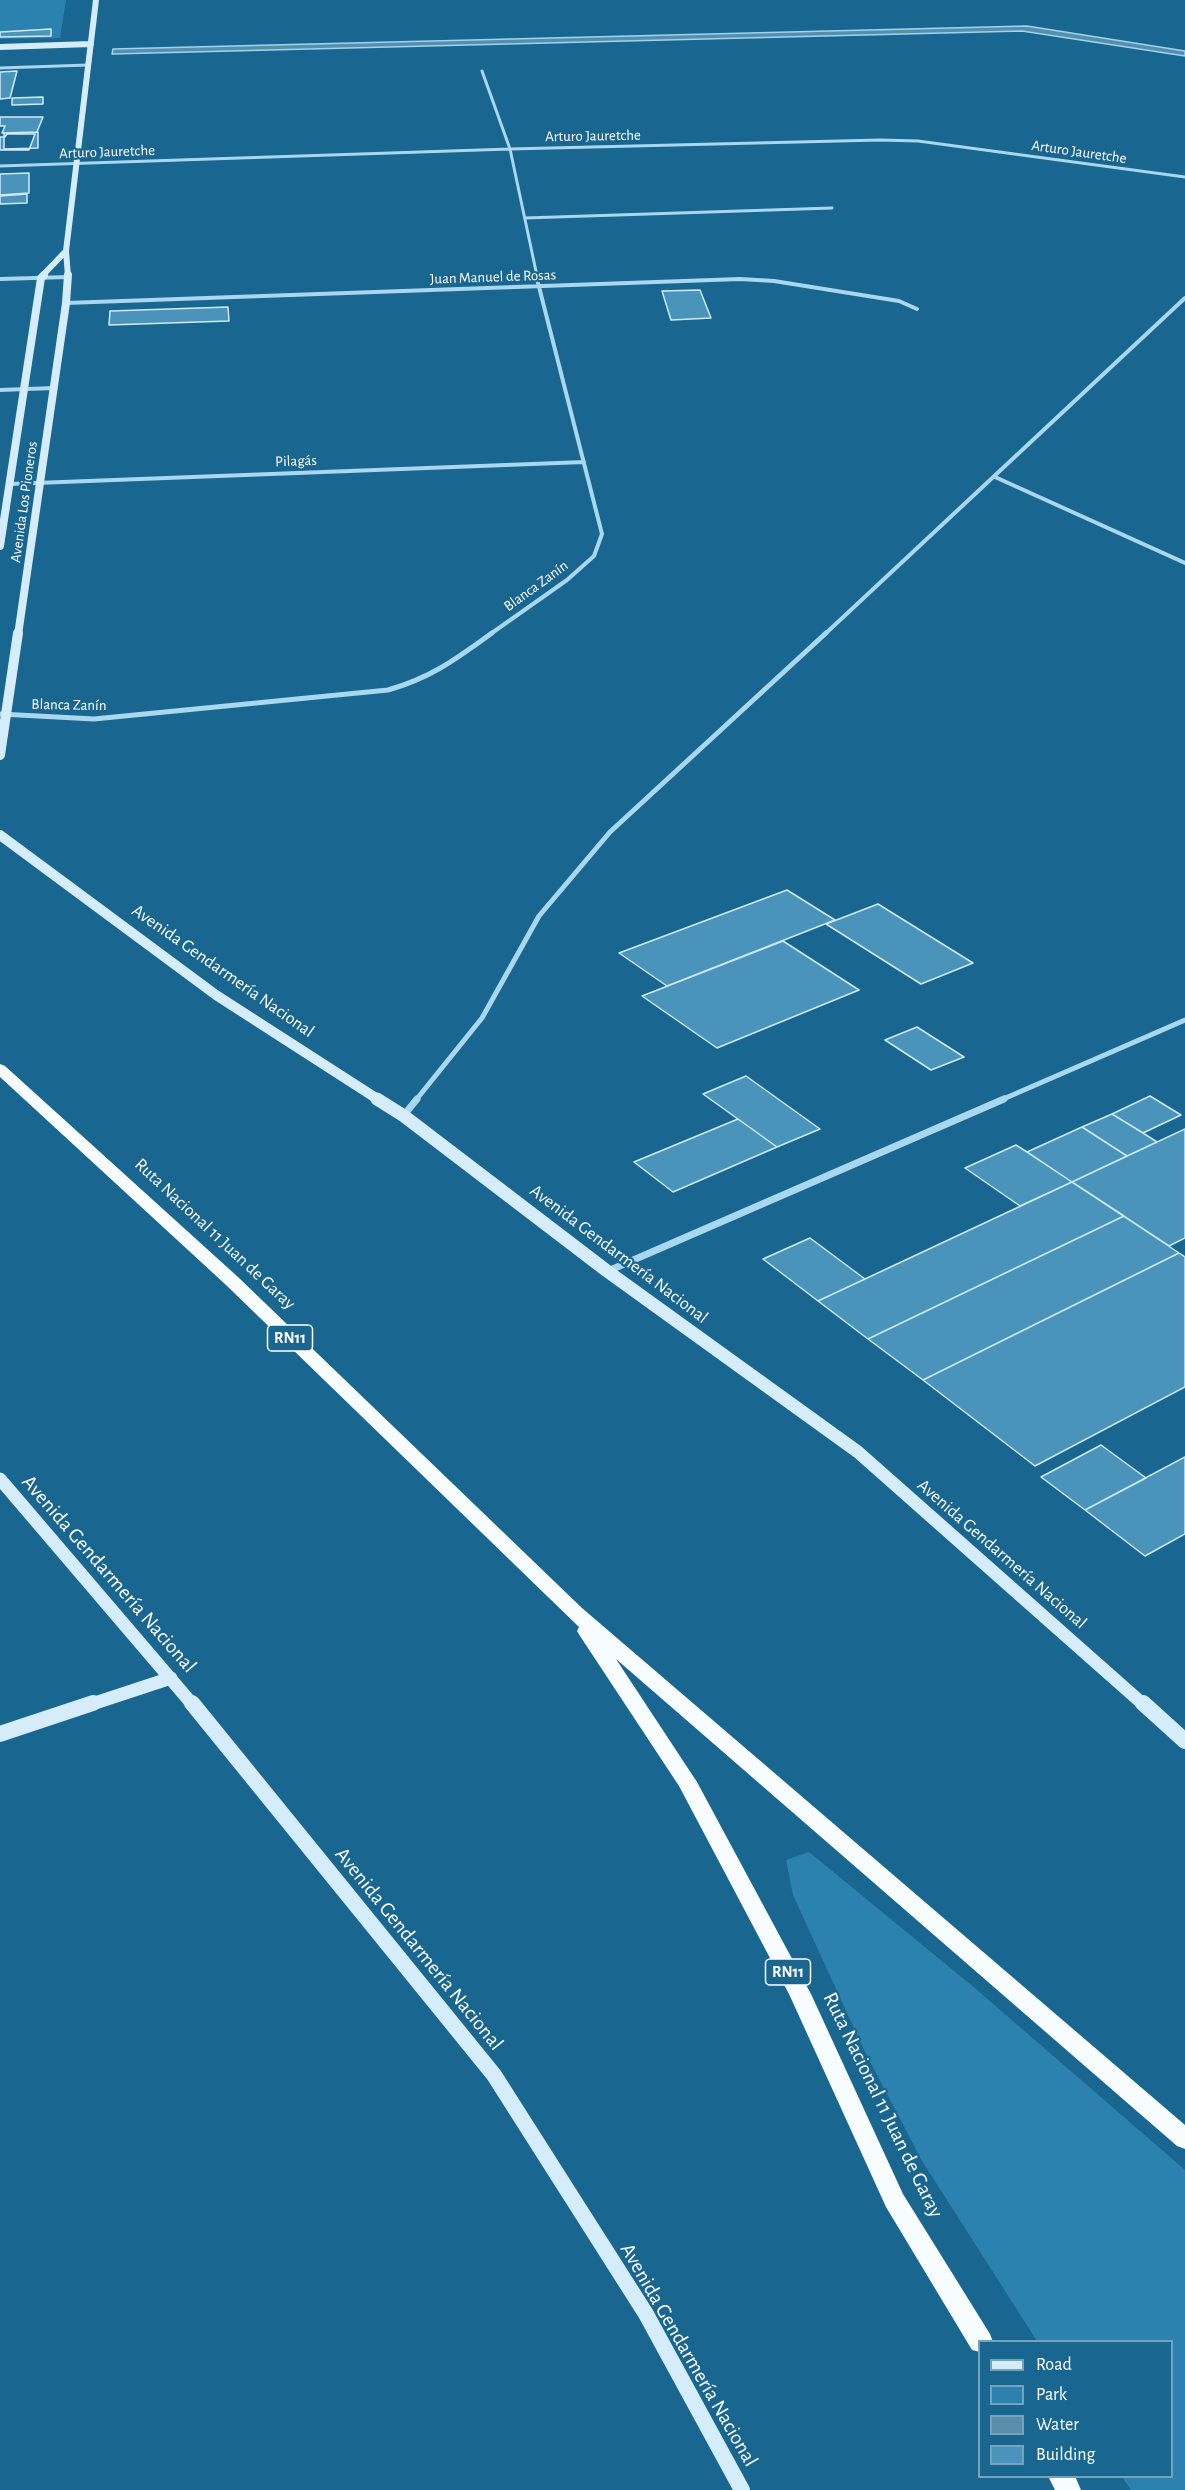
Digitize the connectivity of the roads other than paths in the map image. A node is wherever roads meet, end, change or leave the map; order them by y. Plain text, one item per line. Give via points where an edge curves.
1 (96, 0) edge
2 (91, 44) junction
3 (0, 47) edge
4 (88, 65) junction
5 (0, 68) edge
6 (482, 71) dead end
7 (510, 149) junction
8 (76, 163) junction
9 (0, 166) edge
10 (1185, 177) edge
11 (832, 208) dead end
12 (525, 218) junction
13 (66, 251) junction
14 (68, 277) junction
15 (41, 278) junction
16 (0, 279) edge
17 (539, 287) junction
18 (1185, 298) edge
19 (66, 303) junction
20 (917, 309) dead end
21 (54, 388) junction
22 (24, 389) junction
23 (0, 390) edge
24 (584, 462) junction
25 (995, 477) junction
26 (40, 482) junction
27 (10, 484) junction
28 (0, 546) edge
29 (1185, 563) edge
30 (3, 715) edge
31 (0, 755) edge
32 (0, 835) edge
33 (1185, 1020) edge
34 (0, 1069) edge
35 (404, 1116) junction
36 (607, 1271) junction
37 (0, 1479) edge
38 (575, 1613) junction
39 (171, 1678) junction
40 (0, 1734) edge
41 (1185, 1741) edge
42 (1185, 2139) edge
43 (980, 2340) edge
44 (742, 2490) edge

1 - 2 main road, Avenida Los Pioneros
2 - 3 main road
2 - 4 main road, Avenida Los Pioneros
4 - 5 street
4 - 8 main road, Avenida Los Pioneros
6 - 7 street, Blanca Zanín
7 - 8 street, Arturo Jauretche
7 - 10 street, Arturo Jauretche via 918,141
7 - 12 street, Blanca Zanín
8 - 9 street, Arturo Jauretche
8 - 13 main road, Avenida Los Pioneros
11 - 12 street
12 - 17 street, Blanca Zanín
13 - 14 main road, Avenida Los Pioneros
13 - 15 main road
14 - 15 street
14 - 19 main road, Avenida Los Pioneros
15 - 16 street
15 - 22 main road, Avenida Los Pioneros
17 - 19 street, Juan Manuel de Rosas
17 - 20 street, Juan Manuel de Rosas via 740,279 899,301
17 - 24 street, Blanca Zanín
18 - 25 street
19 - 21 main road, Avenida Los Pioneros
21 - 22 street
21 - 26 main road, Avenida Los Pioneros
22 - 23 street
22 - 27 main road, Avenida Los Pioneros
24 - 26 street, Pilagás
24 - 30 street, Blanca Zanín via 602,534 594,556 567,580 416,682 388,690 94,719
25 - 29 street
25 - 35 street via 610,832 539,916 482,1018
26 - 27 street, Pilagás
26 - 30 main road, Avenida Los Pioneros
27 - 28 main road, Avenida Los Pioneros
30 - 31 main road, Avenida Los Pioneros
32 - 35 main road, Avenida Gendarmería Nacional via 216,995
33 - 36 street
34 - 38 highway, Ruta Nacional 11 Juan de Garay / RN11 via 232,1281
35 - 36 main road, Avenida Gendarmería Nacional
36 - 41 main road, Avenida Gendarmería Nacional via 858,1452
37 - 39 main road, Avenida Gendarmería Nacional
38 - 42 highway, Ruta Nacional 11 Juan de Garay / RN11
38 - 43 highway, Ruta Nacional 11 Juan de Garay / RN11 via 687,1782 800,1994 894,2200
39 - 40 main road
39 - 44 main road, Avenida Gendarmería Nacional via 494,2075 645,2314

